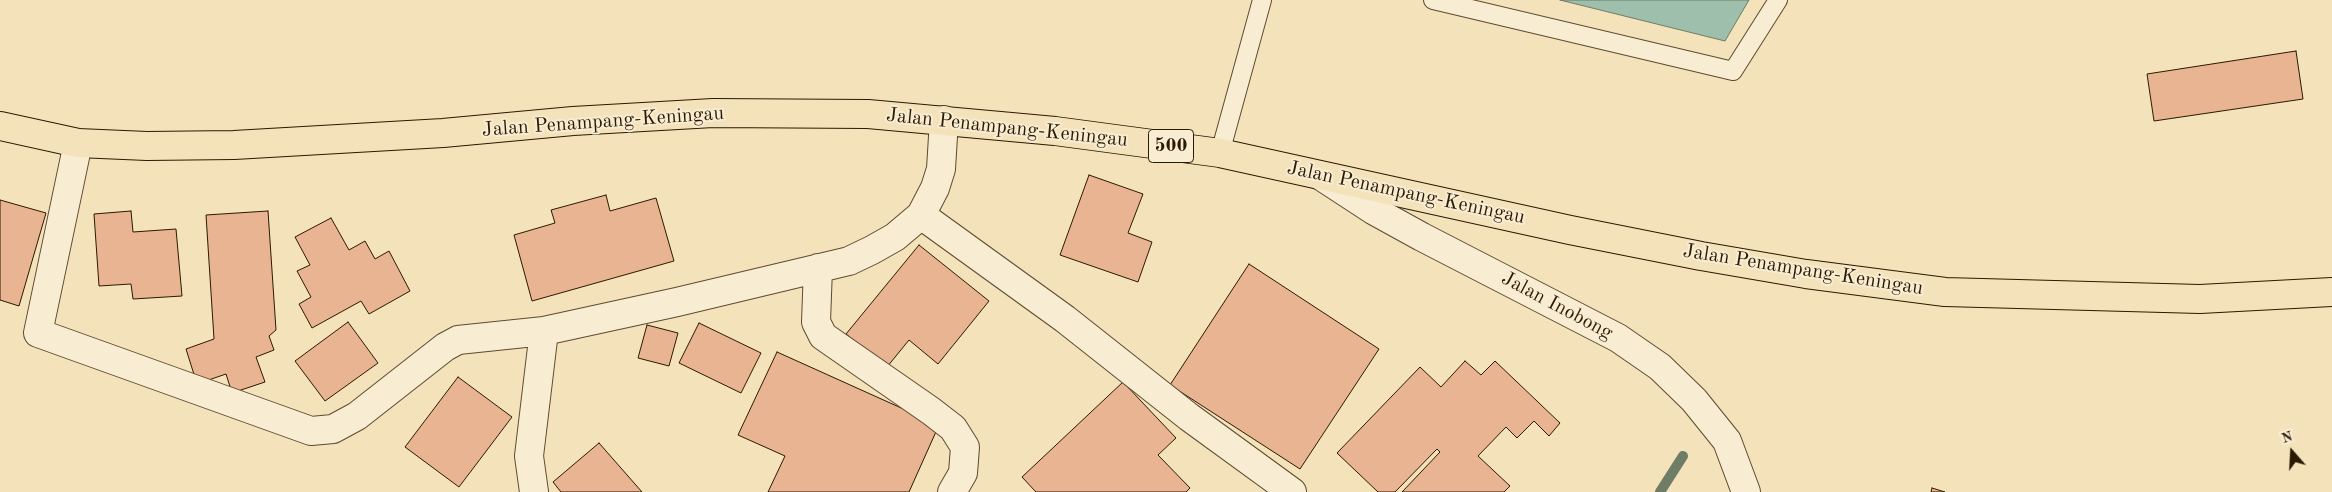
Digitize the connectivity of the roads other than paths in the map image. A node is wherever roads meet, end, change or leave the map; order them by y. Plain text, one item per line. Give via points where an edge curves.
1 (1262, 0) edge
2 (1433, 0) edge
3 (1778, 0) edge
4 (944, 120) junction
5 (0, 126) edge
6 (78, 143) junction
7 (1220, 153) junction
8 (1318, 174) junction
9 (921, 214) junction
10 (818, 268) junction
11 (2332, 292) edge
12 (544, 330) junction
13 (534, 492) edge
14 (952, 492) edge
15 (1292, 492) edge
16 (1746, 492) edge

1 - 7 lane
2 - 3 lane via 1733,71
4 - 6 main road, Jalan Penampang-Keningau / 500 via 868,114 713,113 234,146
4 - 7 main road, Jalan Penampang-Keningau / 500
4 - 9 street via 941,169
5 - 6 main road, Jalan Penampang-Keningau / 500
6 - 12 street via 38,333 310,431 333,429 357,416 458,340
7 - 8 main road, Jalan Penampang-Keningau / 500
8 - 11 main road, Jalan Penampang-Keningau / 500 via 1701,256 1945,292 2200,299
8 - 16 street, Jalan Inobong via 1422,237 1618,338 1660,367 1694,400 1727,441
9 - 10 street via 895,237 872,250 849,261
9 - 15 street via 1065,319 1189,418
10 - 12 street
10 - 14 street via 816,322 823,336 953,428 965,447 963,473
12 - 13 street via 529,456

